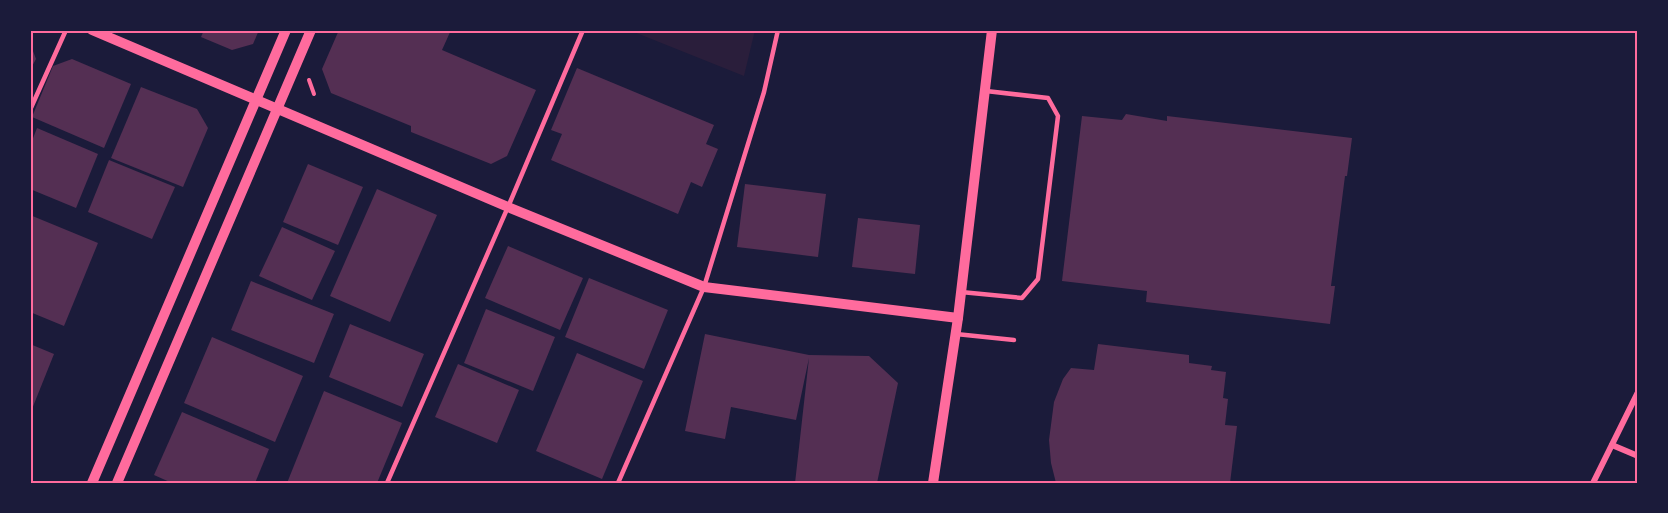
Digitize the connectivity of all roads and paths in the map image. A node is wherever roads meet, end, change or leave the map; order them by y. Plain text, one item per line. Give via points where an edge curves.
1 (66, 30) edge
2 (92, 30) edge
3 (286, 30) edge
4 (311, 30) edge
5 (583, 30) edge
6 (778, 30) edge
7 (992, 30) edge
8 (986, 91) junction
9 (256, 100) junction
10 (277, 108) junction
11 (30, 110) edge
12 (508, 207) junction
13 (704, 287) junction
14 (961, 292) junction
15 (958, 318) junction
16 (956, 334) junction
17 (1014, 340) dead end
18 (1638, 392) edge
19 (1612, 445) junction
20 (1638, 456) edge
21 (92, 483) edge
22 (117, 483) edge
23 (387, 483) edge
24 (618, 483) edge
25 (933, 483) edge
26 (1593, 483) edge

1 - 11 lane
2 - 9 street
3 - 9 street
4 - 10 street
5 - 12 lane
6 - 13 lane via 764,92
7 - 8 street
8 - 14 street
8 - 14 lane via 1048,98 1058,116 1038,279 1022,298
9 - 10 street
9 - 21 street
10 - 12 street
10 - 22 street
12 - 13 street
12 - 23 lane
13 - 15 street
13 - 24 lane
14 - 15 street
15 - 16 street
16 - 17 lane
16 - 25 street
18 - 19 street
19 - 20 street
19 - 26 street

